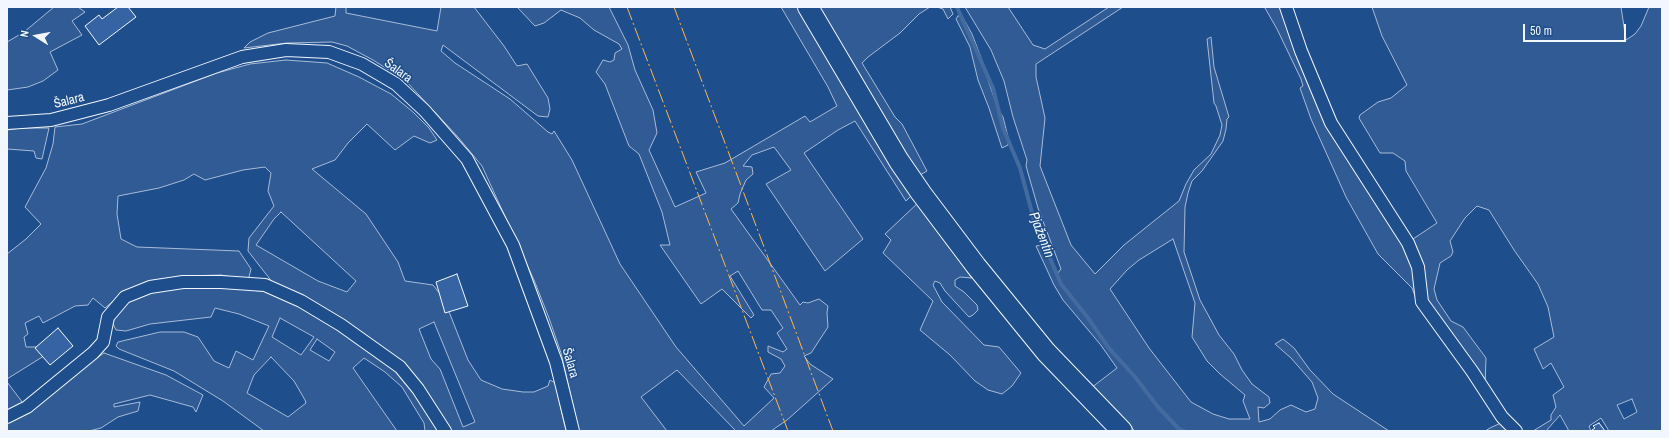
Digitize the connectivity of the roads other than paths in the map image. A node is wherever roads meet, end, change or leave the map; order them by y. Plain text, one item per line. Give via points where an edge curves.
1 (1286, 7) edge
2 (809, 8) edge
3 (7, 123) edge
4 (7, 417) edge
5 (445, 431) edge
6 (573, 431) edge
7 (1122, 431) edge
8 (1516, 431) edge

1 - 8 street via 1331,123 1408,243 1418,267 1422,302 1502,417
2 - 7 main road via 899,161 921,193 1046,352
3 - 6 street, Šalara via 51,120 109,105 242,57 286,50 329,52 362,64 396,84 425,111 467,159 513,245 556,362
4 - 5 street via 27,407 93,353 103,342 108,317 125,297 150,287 183,282 221,282 265,285 301,301 341,324 400,367 418,389

